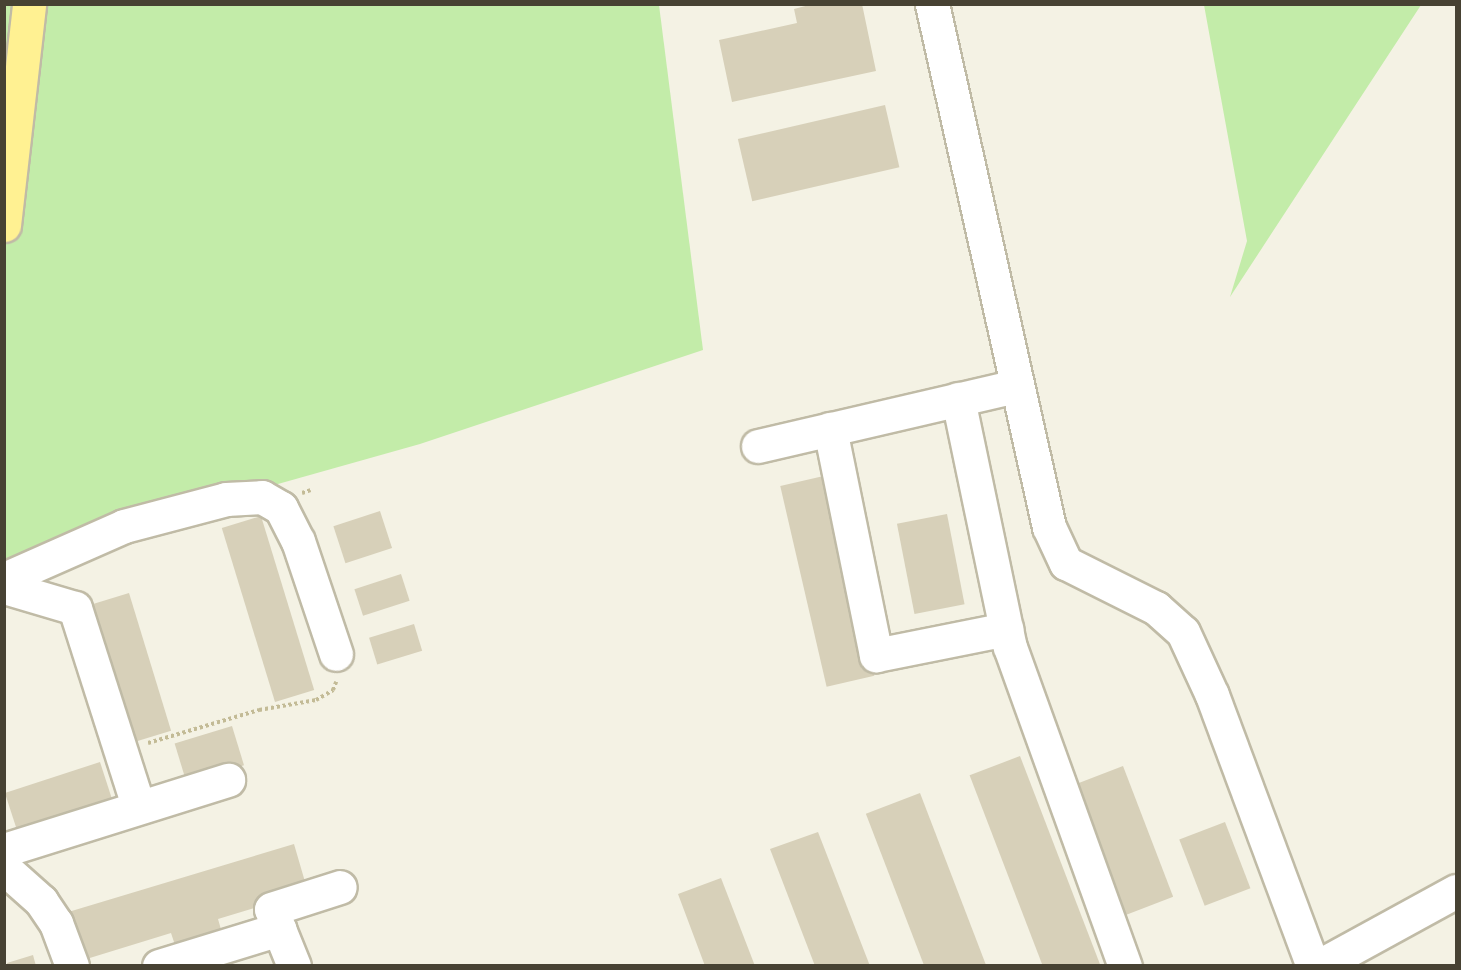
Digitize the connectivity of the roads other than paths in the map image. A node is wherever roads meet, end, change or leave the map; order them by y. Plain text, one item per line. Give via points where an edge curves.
1 (29, 4) edge
2 (932, 4) edge
3 (4, 225) edge
4 (1016, 386) junction
5 (958, 399) junction
6 (830, 429) junction
7 (758, 446) dead end
8 (4, 579) edge
9 (4, 587) edge
10 (1006, 629) junction
11 (336, 654) road end
12 (228, 780) dead end
13 (138, 806) junction
14 (4, 850) edge
15 (4, 868) edge
16 (340, 887) dead end
17 (1456, 891) edge
18 (279, 929) junction
19 (72, 966) edge
20 (159, 966) edge
21 (294, 966) edge
22 (1125, 966) edge
23 (1313, 966) edge
24 (1318, 966) edge

1 - 3 main road
2 - 4 street
4 - 5 street
4 - 23 street via 1042,505 1066,563 1156,608 1183,632 1194,652
5 - 6 street
5 - 10 street
6 - 7 street
6 - 10 street via 876,655
8 - 11 street via 124,526 226,499 262,497 281,508 294,532
9 - 13 street via 75,608
10 - 22 street via 1052,771
12 - 13 street
13 - 14 street
15 - 19 street via 41,901 56,923
16 - 18 street via 271,909
17 - 24 street
18 - 20 street
18 - 21 street

